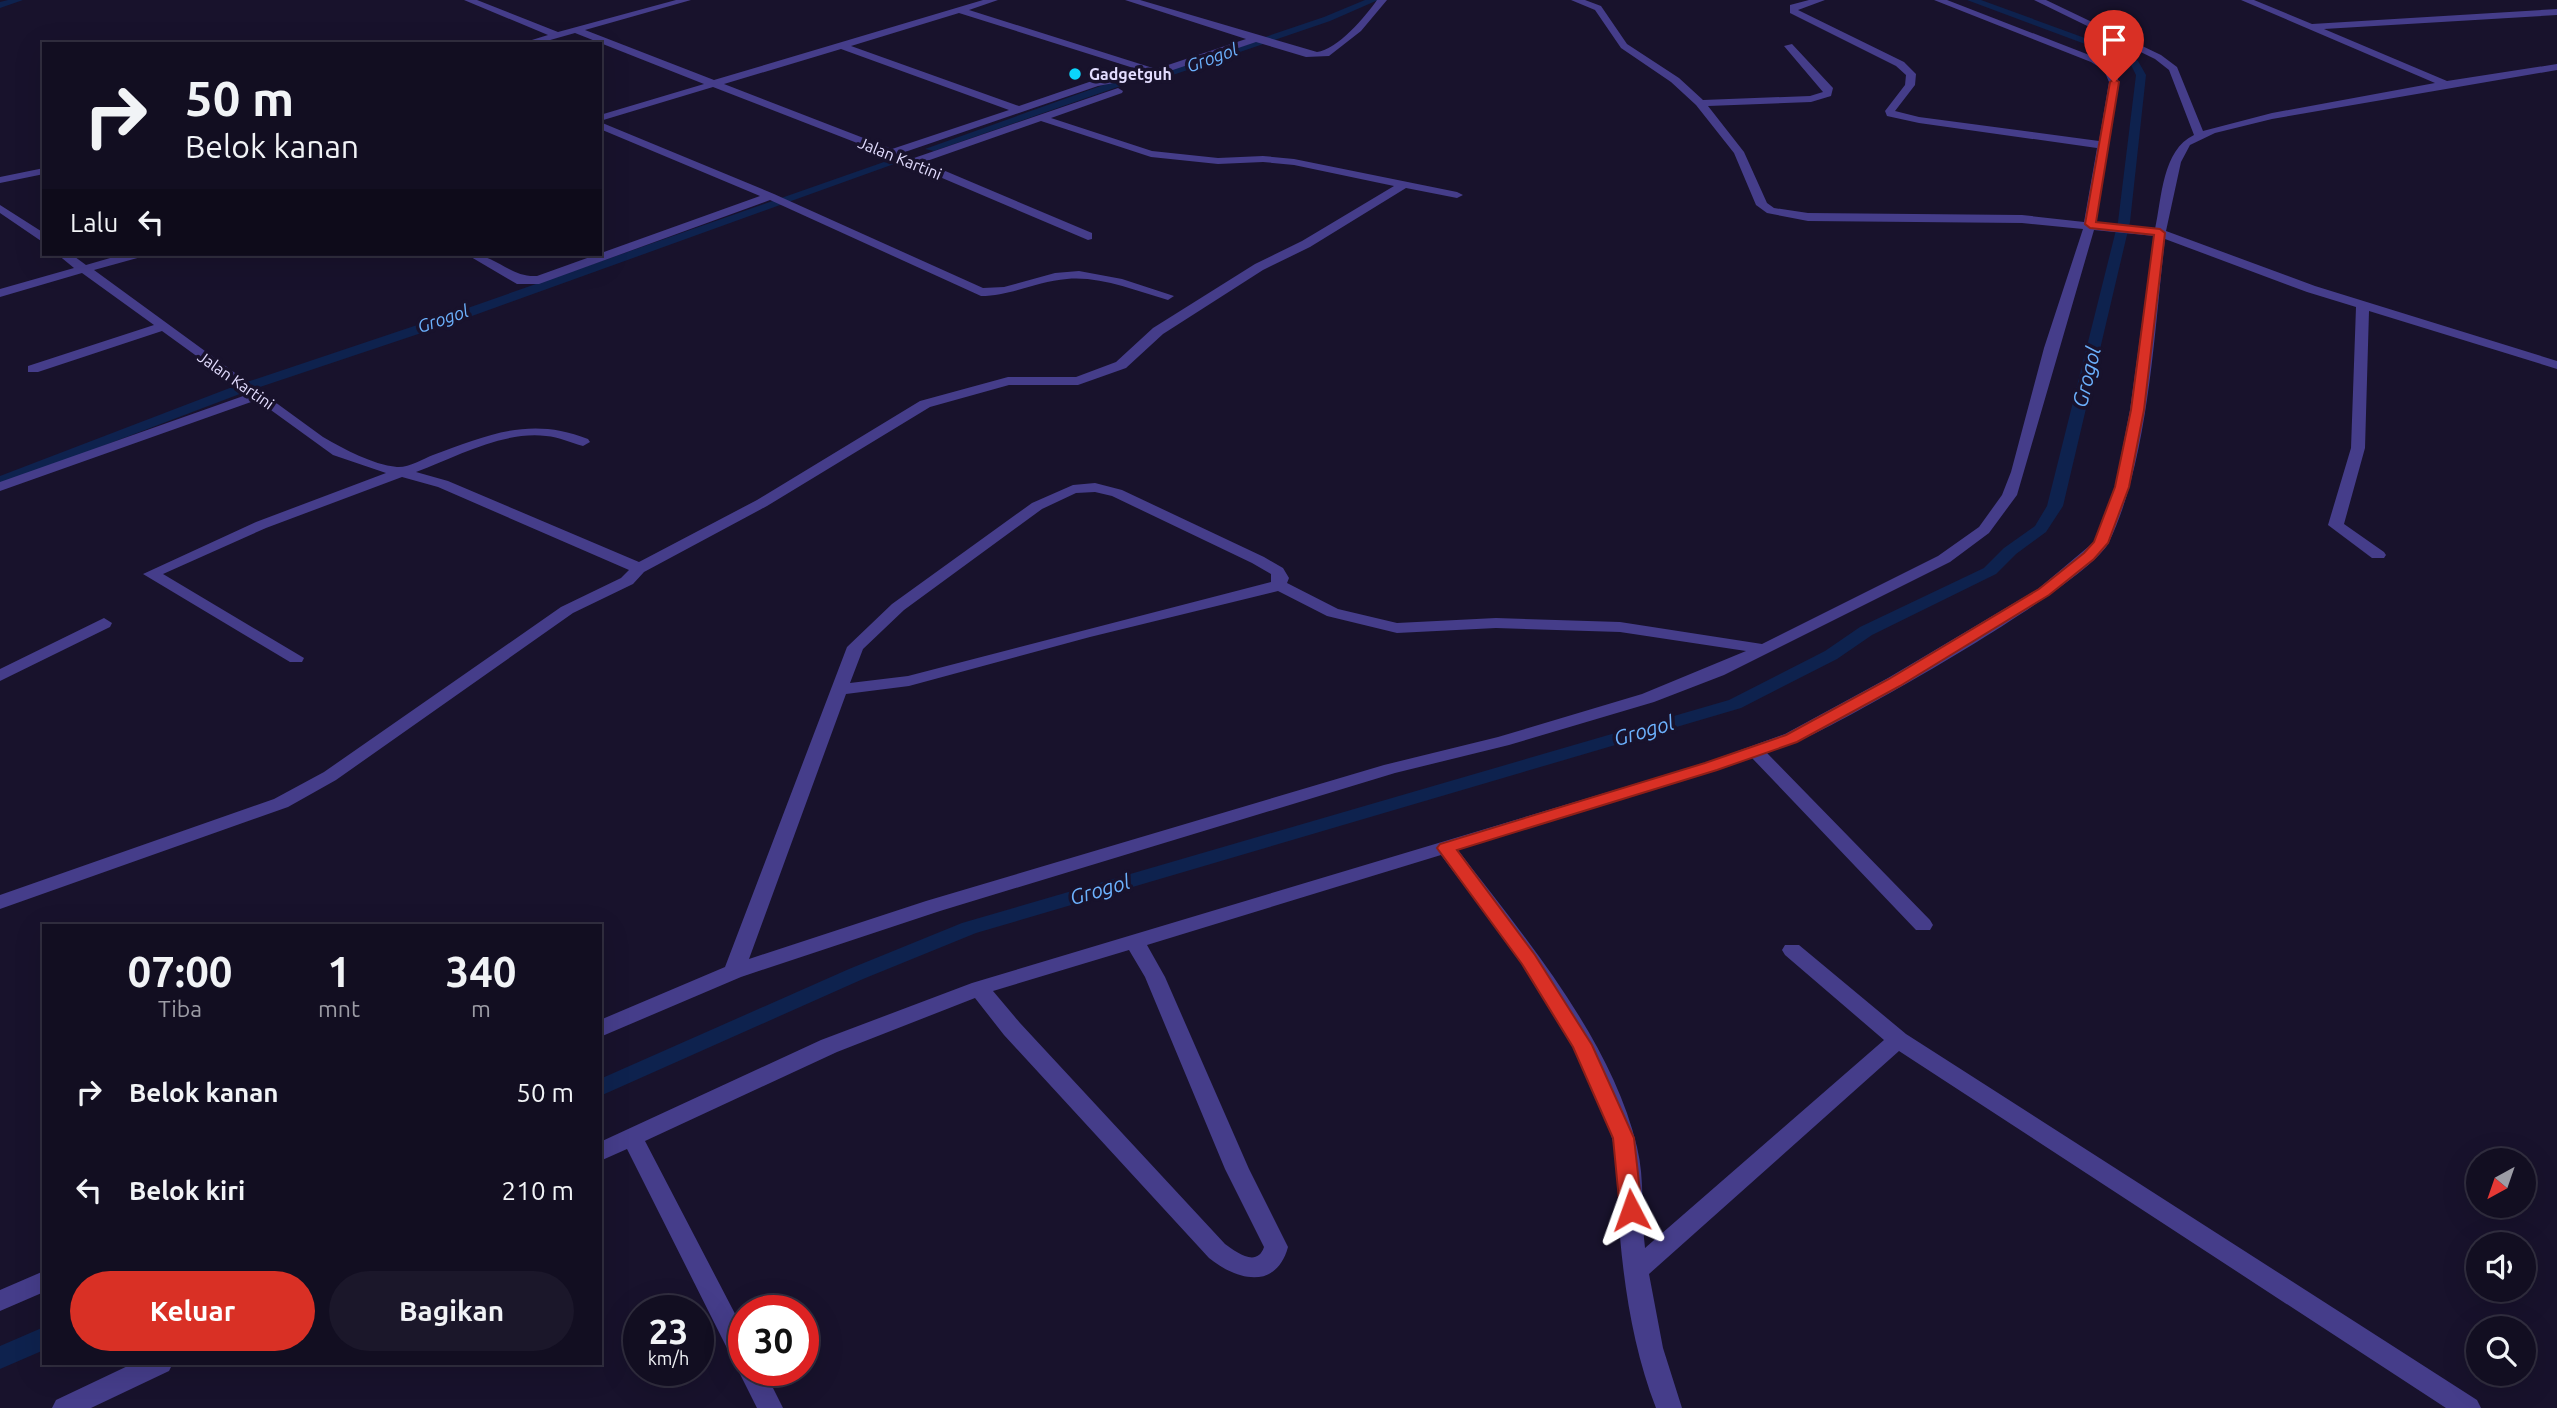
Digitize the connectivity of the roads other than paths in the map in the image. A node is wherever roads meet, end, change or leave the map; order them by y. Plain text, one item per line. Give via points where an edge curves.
1 (469, 0) edge
2 (686, 0) edge
3 (993, 0) edge
4 (1130, 0) edge
5 (1382, 0) edge
6 (1576, 0) edge
7 (1820, 0) edge
8 (1939, 0) edge
9 (2039, 0) edge
10 (2246, 0) edge
11 (958, 10) junction
12 (2557, 12) edge
13 (2313, 27) junction
14 (575, 30) junction
15 (557, 35) junction
16 (1259, 40) junction
17 (531, 42) edge
18 (842, 46) junction
19 (1789, 46) dead end
20 (2557, 67) edge
21 (1157, 72) junction
22 (2446, 84) junction
23 (710, 85) junction
24 (1118, 91) dead end
25 (1700, 103) junction
26 (1017, 109) junction
27 (602, 117) edge
28 (1041, 118) junction
29 (602, 126) edge
30 (2199, 135) junction
31 (2102, 145) junction
32 (892, 153) junction
33 (914, 162) junction
34 (42, 171) edge
35 (0, 180) edge
36 (1403, 185) junction
37 (1457, 195) dead end
38 (773, 198) junction
39 (0, 208) edge
40 (2094, 225) junction
41 (2157, 232) junction
42 (1088, 236) dead end
43 (42, 238) edge
44 (66, 256) edge
45 (130, 256) edge
46 (478, 256) edge
47 (83, 269) junction
48 (0, 293) edge
49 (1168, 296) dead end
50 (2363, 304) junction
51 (162, 327) junction
52 (2557, 365) edge
53 (33, 369) dead end
54 (257, 393) junction
55 (583, 442) dead end
56 (399, 472) junction
57 (0, 487) edge
58 (2378, 555) dead end
59 (636, 572) junction
60 (1278, 585) junction
61 (104, 623) dead end
62 (1764, 649) junction
63 (296, 658) dead end
64 (0, 677) edge
65 (839, 690) junction
66 (1756, 752) junction
67 (1446, 848) junction
68 (0, 902) edge
69 (1923, 925) dead end
70 (1135, 942) junction
71 (1791, 950) dead end
72 (734, 972) junction
73 (979, 988) junction
74 (602, 1028) edge
75 (1898, 1040) junction
76 (632, 1137) junction
77 (602, 1151) edge
78 (1637, 1270) junction
79 (42, 1282) edge
80 (0, 1301) edge
81 (728, 1325) edge
82 (157, 1365) edge
83 (759, 1386) edge
84 (101, 1400) edge
85 (65, 1408) edge
86 (770, 1408) edge
87 (1669, 1408) edge
88 (2468, 1408) edge

1 - 15 street
2 - 14 street
3 - 11 street
4 - 16 street
5 - 16 street via 1327,54 1312,55
6 - 25 street via 1604,13 1624,46
7 - 31 street via 1799,4 1793,11 1900,64 1911,74 1910,85 1891,114
8 - 31 street via 2108,68 2114,82
9 - 30 street via 2158,57 2172,69
10 - 13 street
11 - 18 street
11 - 21 street
12 - 13 street
13 - 22 street
14 - 15 street
14 - 23 street, Jalan Kartini
15 - 17 street
16 - 21 street
18 - 23 street
18 - 26 street
19 - 25 street via 1828,94 1811,99
20 - 22 street
21 - 26 street via 1108,80
22 - 30 street via 2272,116
23 - 27 street
23 - 32 street, Jalan Kartini
24 - 28 street
25 - 40 street via 1739,152 1756,194 1771,211 1808,217 1981,217
26 - 32 street
28 - 33 street
28 - 36 street via 1151,154 1285,161
29 - 38 street
30 - 41 street via 2186,143 2175,162
31 - 40 street
32 - 33 street, Jalan Kartini
33 - 42 street, Jalan Kartini
34 - 35 street
36 - 37 street
36 - 59 street via 1158,331 1121,365 1078,381 1008,382 925,404 762,503
38 - 46 street via 539,281 521,281
38 - 49 street via 981,292 1016,290 1068,275
39 - 43 street
40 - 41 street
40 - 62 street via 2051,348 2018,472 1997,515 1944,559
41 - 50 street
41 - 66 street via 2137,410 2122,487 2101,543 2071,572 2032,599 1883,688
44 - 47 street, Jalan Kartini
45 - 47 street
47 - 48 street
47 - 51 street, Jalan Kartini
50 - 52 street
50 - 58 street via 2358,448 2336,525
51 - 53 street
51 - 54 street, Jalan Kartini
54 - 56 street, Jalan Kartini via 338,452
54 - 57 street
55 - 56 street via 542,429 521,431
56 - 59 street, Jalan Kartini via 443,484 630,563
56 - 63 street via 151,574
59 - 68 street via 611,590 567,610 330,776 281,803
60 - 62 street via 1333,613 1397,628 1496,623 1620,627
60 - 65 street via 909,681
60 - 65 street via 1281,578 1268,565 1117,493 1095,487 1073,489 1013,521 890,614 855,646
61 - 64 street
62 - 72 street via 1689,683 1609,711 1390,769 933,905
65 - 72 street
66 - 67 street
66 - 69 street
67 - 70 street
67 - 78 street via 1528,959 1583,1045 1623,1138
70 - 73 street
70 - 73 street via 1276,1247 1273,1258 1262,1266 1244,1268 1217,1251
71 - 75 street
72 - 74 street
73 - 76 street via 829,1046
75 - 78 street
75 - 88 street
76 - 77 street
76 - 81 street
78 - 87 street via 1659,1381
79 - 80 street
82 - 84 street
83 - 86 street
84 - 85 street

